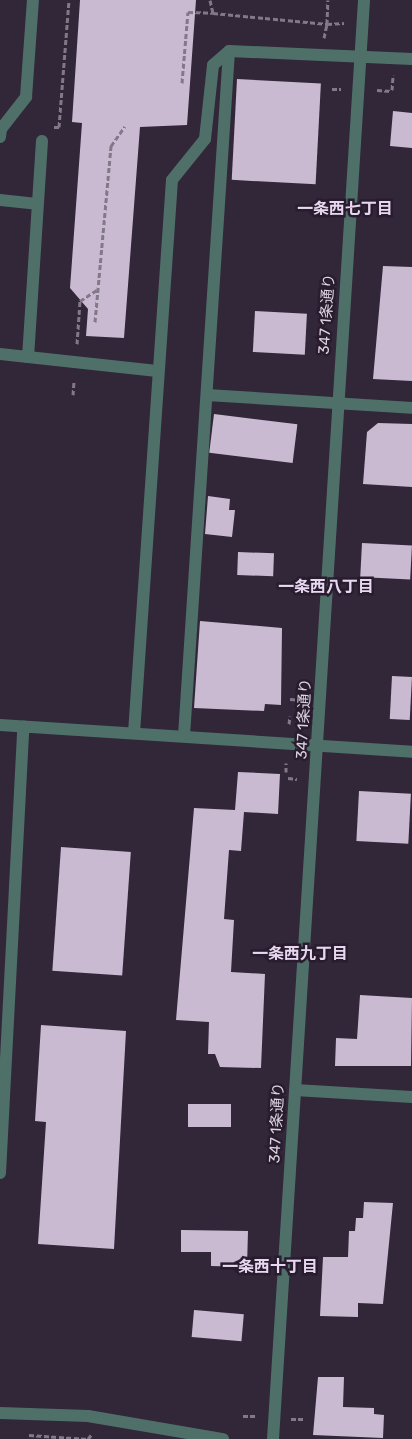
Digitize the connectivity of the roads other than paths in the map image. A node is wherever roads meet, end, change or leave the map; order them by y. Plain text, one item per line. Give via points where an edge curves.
1 (33, 0) edge
2 (364, 0) edge
3 (229, 51) junction
4 (361, 57) junction
5 (412, 59) edge
6 (0, 129) edge
7 (0, 137) edge
8 (42, 141) dead end
9 (0, 200) edge
10 (37, 204) junction
11 (0, 354) edge
12 (28, 357) junction
13 (157, 371) junction
14 (208, 395) junction
15 (337, 404) junction
16 (412, 408) edge
17 (0, 725) edge
18 (23, 727) junction
19 (134, 733) junction
20 (184, 736) junction
21 (320, 748) junction
22 (412, 752) edge
23 (295, 1090) junction
24 (412, 1097) edge
25 (0, 1173) edge
26 (0, 1414) edge
27 (224, 1439) edge
28 (273, 1439) edge

1 - 6 street via 26,97
2 - 4 street, 347 1条通り
3 - 4 street
3 - 13 street via 212,65 205,139 172,180
3 - 14 street
4 - 5 street
4 - 15 street, 347 1条通り
6 - 7 street
8 - 10 street
9 - 10 street
10 - 12 street
11 - 12 street
12 - 13 street
13 - 19 street
14 - 15 street
14 - 20 street
15 - 16 street
15 - 21 street, 347 1条通り
17 - 18 street
18 - 19 street
18 - 25 street
19 - 20 street
20 - 21 street
21 - 22 street
21 - 23 street, 347 1条通り
23 - 24 street
23 - 28 street, 347 1条通り
26 - 27 street via 88,1416

